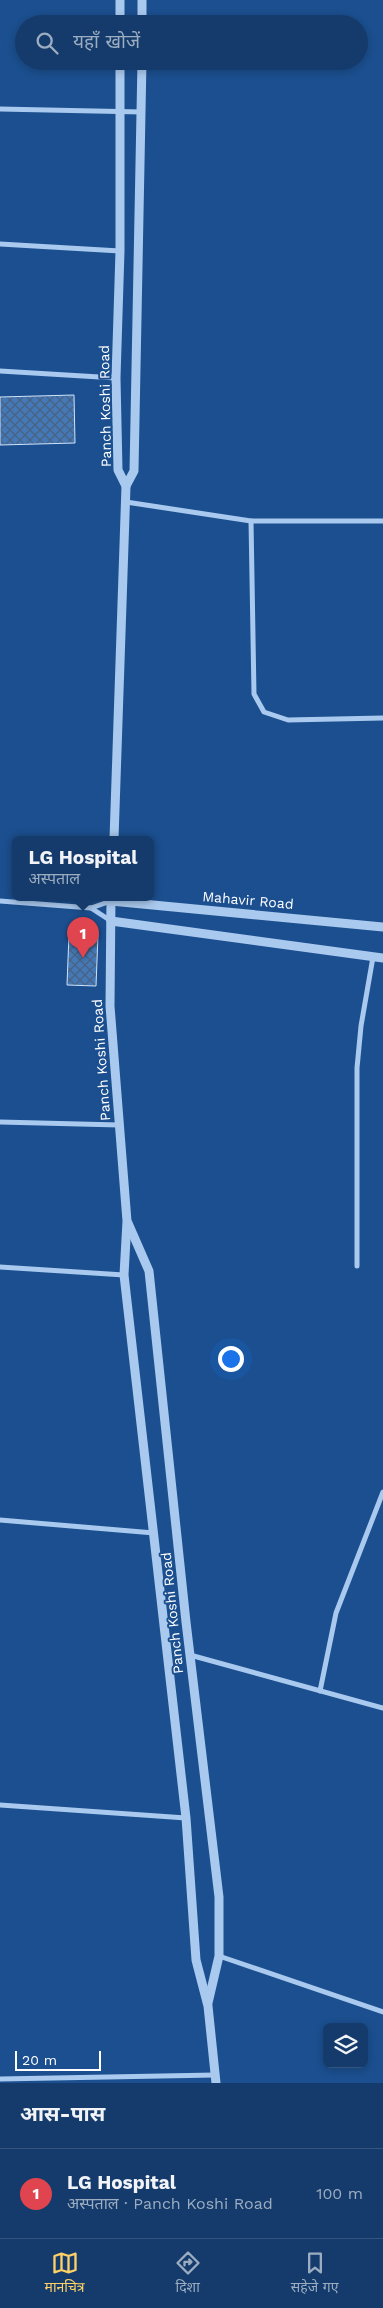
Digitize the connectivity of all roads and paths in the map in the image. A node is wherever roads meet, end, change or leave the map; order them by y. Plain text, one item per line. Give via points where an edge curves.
1 (120, 0) edge
2 (142, 0) edge
3 (120, 15) edge
4 (142, 15) edge
5 (120, 70) edge
6 (142, 70) edge
7 (0, 110) edge
8 (121, 112) junction
9 (142, 112) junction
10 (0, 244) edge
11 (120, 251) junction
12 (0, 371) edge
13 (116, 378) junction
14 (126, 486) junction
15 (126, 502) junction
16 (251, 521) junction
17 (383, 521) edge
18 (383, 718) edge
19 (114, 836) edge
20 (0, 901) edge
21 (107, 901) edge
22 (111, 901) edge
23 (131, 901) edge
24 (91, 908) junction
25 (111, 921) junction
26 (383, 926) edge
27 (378, 958) edge
28 (0, 1122) edge
29 (119, 1125) junction
30 (127, 1221) junction
31 (357, 1266) dead end
32 (0, 1267) edge
33 (124, 1275) junction
34 (383, 1492) edge
35 (0, 1520) edge
36 (155, 1533) junction
37 (190, 1656) junction
38 (320, 1691) junction
39 (383, 1708) edge
40 (0, 1805) edge
41 (186, 1818) junction
42 (219, 1956) junction
43 (208, 2006) junction
44 (383, 2012) edge
45 (0, 2079) edge
46 (215, 2079) edge

1 - 3 street
2 - 4 street
5 - 8 street, Panch Koshi Road
6 - 9 street
7 - 8 street
8 - 9 street
8 - 11 street, Panch Koshi Road
9 - 14 street via 134,470
10 - 11 street
11 - 13 street, Panch Koshi Road
12 - 13 street
13 - 14 street, Panch Koshi Road via 118,470
14 - 15 street, Panch Koshi Road
15 - 16 street
15 - 19 street, Panch Koshi Road
16 - 17 street
16 - 18 street via 254,694 264,712 288,720
20 - 24 street
21 - 24 street
22 - 25 street, Panch Koshi Road
23 - 26 street, Mahavir Road
24 - 25 street
25 - 27 street
25 - 29 street, Panch Koshi Road via 110,1006
27 - 31 street via 357,1068
28 - 29 street
29 - 30 street, Panch Koshi Road
30 - 33 street, Panch Koshi Road
30 - 37 street, Panch Koshi Road via 149,1271
32 - 33 street
33 - 36 street, Panch Koshi Road
34 - 38 street via 336,1613
35 - 36 street
36 - 41 street, Panch Koshi Road
37 - 38 street
37 - 42 street, Panch Koshi Road via 219,1897
38 - 39 street
40 - 41 street
41 - 43 street, Panch Koshi Road via 196,1960
42 - 43 street, Panch Koshi Road
42 - 44 street
43 - 46 street, Panch Koshi Road
45 - 46 street

